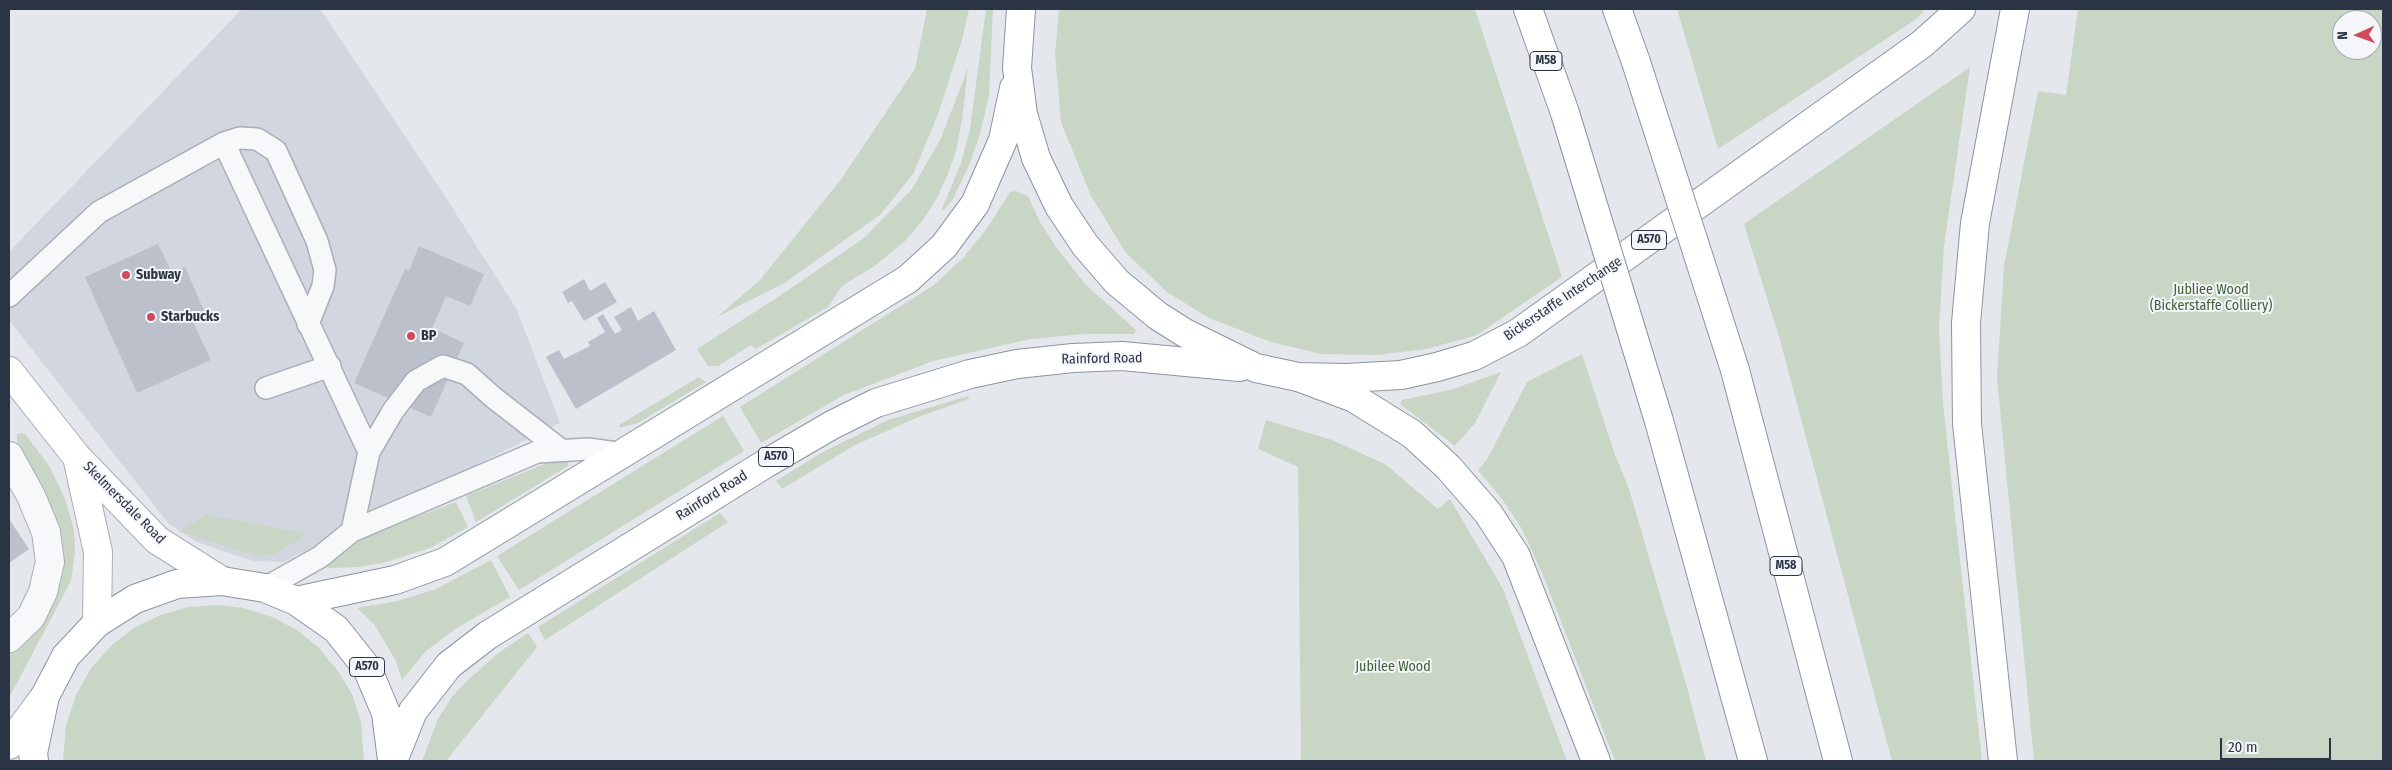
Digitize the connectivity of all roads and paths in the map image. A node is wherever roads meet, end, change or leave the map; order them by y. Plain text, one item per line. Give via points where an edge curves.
1 (1021, 9) edge
2 (1528, 9) edge
3 (1616, 9) edge
4 (1961, 9) edge
5 (2015, 9) edge
6 (1017, 68) junction
7 (224, 143) junction
8 (9, 296) edge
9 (308, 324) junction
10 (330, 366) junction
11 (1256, 368) junction
12 (9, 371) edge
13 (1298, 377) junction
14 (266, 388) dead end
15 (561, 450) junction
16 (370, 452) junction
17 (624, 454) junction
18 (9, 456) edge
19 (77, 457) junction
20 (352, 531) junction
21 (222, 581) junction
22 (265, 588) junction
23 (296, 601) junction
24 (97, 623) junction
25 (9, 638) edge
26 (45, 696) junction
27 (9, 746) edge
28 (34, 761) edge
29 (393, 761) edge
30 (1596, 761) edge
31 (1753, 761) edge
32 (1838, 761) edge
33 (2003, 761) edge

1 - 6 main road, Bickerstaffe Interchange / A570
2 - 31 main road, M58, bridge via 1564,113 1659,421
3 - 32 main road, M58, bridge via 1735,370
4 - 13 main road, Bickerstaffe Interchange / A570 via 1922,44 1518,333 1474,356 1401,375
5 - 33 main road via 1975,223 1966,323 1967,424
6 - 11 main road, Bickerstaffe Interchange / A570 via 1023,114 1036,158 1058,206 1085,245 1117,282 1158,316
6 - 17 main road, A570 via 1003,140 974,204 944,246 908,278
7 - 8 lane via 99,212
7 - 9 lane
7 - 9 lane via 240,138 257,139 276,150 317,241 325,270 323,286
9 - 10 lane
10 - 14 lane
10 - 16 lane
11 - 13 main road, Bickerstaffe Interchange / A570
11 - 29 main road, Rainford Road / A570 via 1122,356 1072,358 1017,364 970,374 876,403 832,424 765,464 488,636 449,665 413,711
12 - 19 main road, Skelmersdale Road
13 - 30 main road via 1354,398 1412,434 1448,468 1488,514 1516,556
15 - 16 lane via 468,374 443,366 416,381 393,411
15 - 17 lane via 588,449
15 - 20 lane via 537,452
16 - 20 lane
17 - 23 main road, A570 via 445,562 395,580
18 - 25 street via 46,532 50,562 43,592 31,617
19 - 21 main road, Skelmersdale Road via 157,540
19 - 24 main road, Skelmersdale Road via 98,552
20 - 22 lane via 320,557
21 - 22 main road, A570
21 - 24 main road, A570 via 177,584 134,598
22 - 23 main road, A570
23 - 29 main road, A570 via 336,629 367,668 386,714
24 - 26 main road, A570 via 66,656
26 - 27 main road
26 - 28 main road, A570

